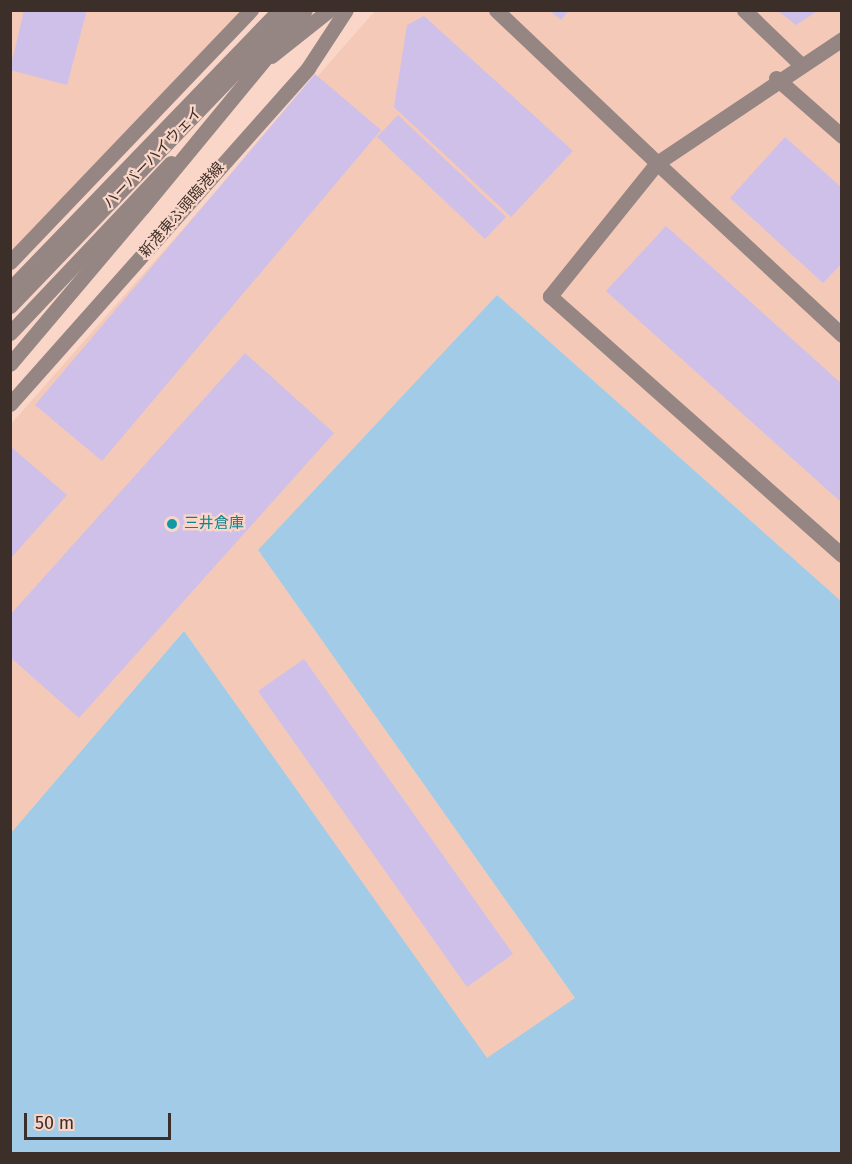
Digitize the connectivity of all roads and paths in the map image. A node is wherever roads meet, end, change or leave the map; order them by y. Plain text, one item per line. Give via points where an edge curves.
1 (250, 10) edge
2 (279, 10) edge
3 (295, 10) edge
4 (305, 10) edge
5 (329, 10) edge
6 (346, 10) edge
7 (496, 10) edge
8 (744, 10) edge
9 (842, 39) edge
10 (799, 63) junction
11 (777, 78) junction
12 (842, 136) edge
13 (657, 163) junction
14 (10, 262) edge
15 (10, 289) edge
16 (10, 306) edge
17 (10, 333) edge
18 (842, 335) edge
19 (10, 364) edge
20 (10, 404) edge
21 (842, 555) edge

1 - 14 street
2 - 15 street, ハーバーハイウェイ
3 - 16 street, ハーバーハイウェイ
4 - 19 street, bridge
5 - 17 street via 268,58
6 - 20 street, 新港東ふ頭臨港線 via 308,68
7 - 13 street
8 - 10 street
9 - 10 street
10 - 11 street
11 - 12 street
11 - 13 street
13 - 18 street
13 - 21 street via 550,296

